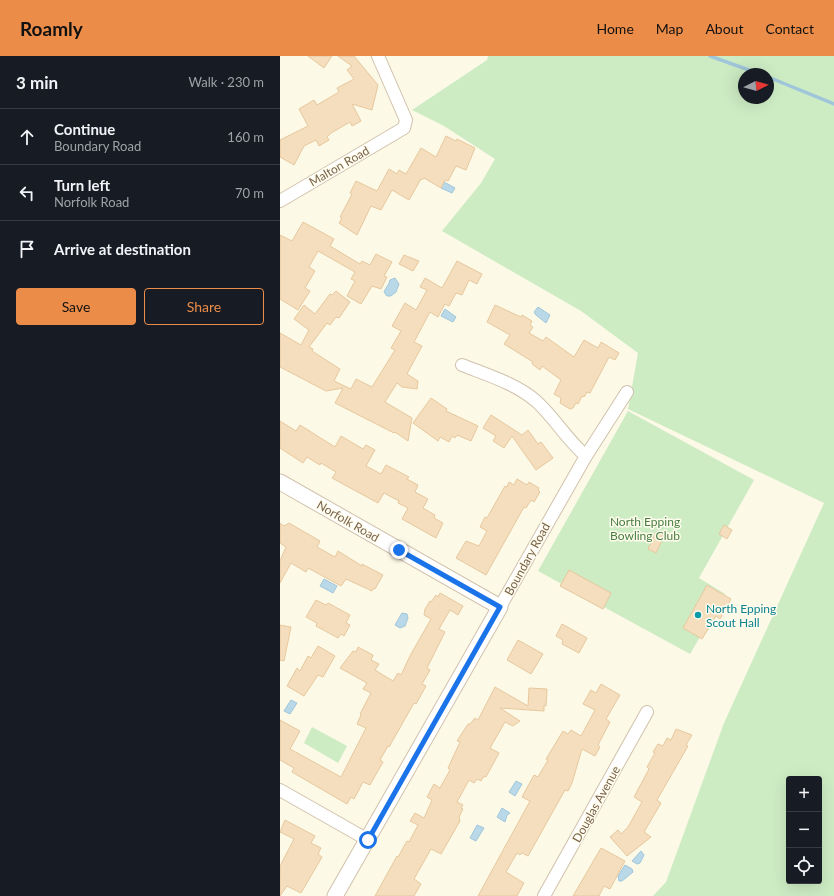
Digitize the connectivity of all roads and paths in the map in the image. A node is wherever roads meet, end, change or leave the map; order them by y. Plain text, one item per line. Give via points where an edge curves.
1 (378, 56) edge
2 (280, 201) edge
3 (462, 365) dead end
4 (627, 392) dead end
5 (586, 456) junction
6 (280, 482) edge
7 (500, 607) junction
8 (647, 712) dead end
9 (280, 790) edge
10 (368, 840) junction
11 (335, 896) edge
12 (544, 896) edge

1 - 2 street, Malton Road via 406,120 404,128
3 - 5 street via 510,384 536,401 575,447
4 - 5 street, Boundary Road
5 - 7 street, Boundary Road
6 - 7 street, Norfolk Road
7 - 10 street, Boundary Road
8 - 12 street, Douglas Avenue
9 - 10 street
10 - 11 street, Boundary Road

